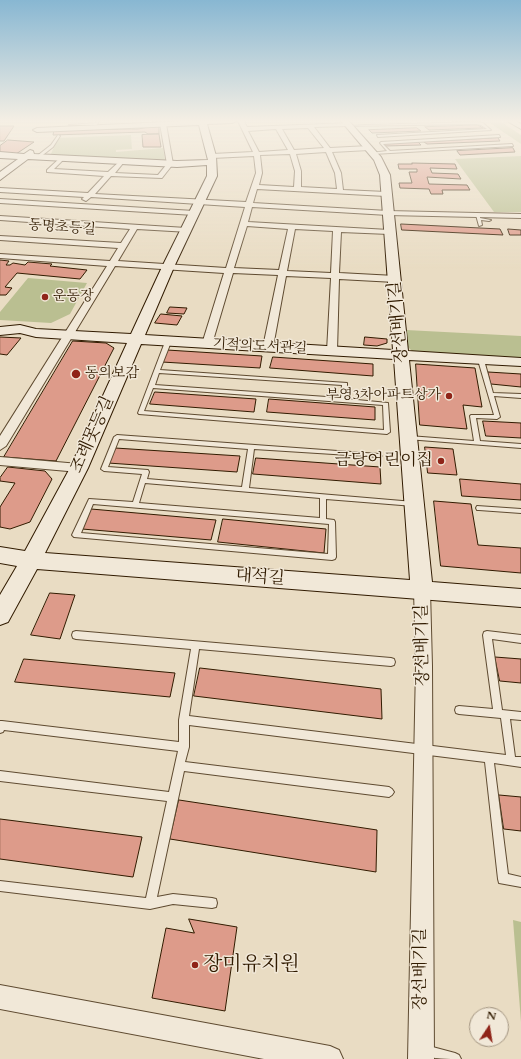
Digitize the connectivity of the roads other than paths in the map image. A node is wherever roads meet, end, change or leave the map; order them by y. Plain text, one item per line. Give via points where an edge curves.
1 (8, 170) edge
2 (50, 170) edge
3 (113, 170) edge
4 (164, 170) edge
5 (212, 170) edge
6 (259, 170) edge
7 (299, 170) edge
8 (339, 170) edge
9 (383, 170) edge
10 (108, 175) junction
11 (0, 177) edge
12 (255, 187) junction
13 (0, 190) edge
14 (298, 190) junction
15 (340, 192) junction
16 (386, 194) junction
17 (90, 195) junction
18 (0, 201) edge
19 (250, 205) junction
20 (197, 208) junction
21 (388, 213) junction
22 (73, 214) junction
23 (521, 216) edge
24 (478, 217) junction
25 (0, 218) edge
26 (489, 220) dead end
27 (244, 224) junction
28 (480, 225) dead end
29 (135, 226) junction
30 (292, 226) junction
31 (337, 229) junction
32 (186, 230) junction
33 (389, 232) junction
34 (0, 238) edge
35 (123, 246) junction
36 (0, 256) edge
37 (112, 264) junction
38 (168, 267) junction
39 (230, 271) junction
40 (283, 273) junction
41 (335, 276) junction
42 (395, 279) junction
43 (0, 331) edge
44 (70, 335) junction
45 (135, 339) junction
46 (168, 342) junction
47 (207, 344) junction
48 (268, 347) junction
49 (332, 351) junction
50 (401, 355) junction
51 (481, 360) junction
52 (521, 362) edge
53 (157, 371) junction
54 (151, 386) junction
55 (490, 394) junction
56 (521, 396) edge
57 (344, 400) junction
58 (409, 438) junction
59 (477, 443) junction
60 (0, 446) edge
61 (521, 446) edge
62 (251, 447) junction
63 (379, 456) dead end
64 (0, 461) edge
65 (79, 468) junction
66 (143, 481) junction
67 (245, 490) junction
68 (323, 496) junction
69 (414, 504) junction
70 (135, 505) junction
71 (479, 508) dead end
72 (521, 511) edge
73 (323, 522) junction
74 (0, 555) edge
75 (31, 560) junction
76 (422, 590) junction
77 (521, 598) edge
78 (0, 615) edge
79 (76, 635) dead end
80 (521, 639) edge
81 (196, 645) junction
82 (391, 662) dead end
83 (459, 710) dead end
84 (502, 714) junction
85 (521, 716) edge
86 (184, 720) junction
87 (0, 729) edge
88 (184, 747) junction
89 (423, 750) junction
90 (489, 758) junction
91 (516, 761) edge
92 (180, 766) junction
93 (0, 776) edge
94 (389, 792) dead end
95 (173, 797) junction
96 (521, 882) edge
97 (0, 886) edge
98 (212, 903) dead end
99 (150, 904) junction
100 (0, 997) edge
101 (421, 1054) edge
102 (330, 1059) edge
103 (455, 1059) edge

1 - 11 street
2 - 10 street via 49,172
3 - 10 street
4 - 10 street via 158,178
5 - 20 street, 조례못등길
6 - 12 street
7 - 14 street
8 - 15 street
9 - 16 street, 장선배기길
10 - 17 street
12 - 14 street
12 - 19 street
13 - 17 street
14 - 15 street
15 - 16 street
16 - 21 street, 장선배기길
17 - 20 street
17 - 22 street
18 - 22 street
19 - 20 street
19 - 21 street
19 - 27 street
20 - 22 street
20 - 32 street, 조례못등길
21 - 24 street
21 - 33 street, 장선배기길
22 - 25 street
22 - 29 street
23 - 24 street
24 - 26 lane
24 - 28 lane
27 - 30 street
27 - 39 street
29 - 32 street
29 - 35 street
30 - 31 street
30 - 40 street
31 - 33 street
31 - 41 street
32 - 38 street, 조례못등길
33 - 42 street, 장선배기길
34 - 35 street, 동명초등길
35 - 37 street
36 - 37 street, 동명초등길
37 - 38 street, 동명초등길
37 - 44 street
38 - 39 street, 동명초등길
38 - 45 street, 조례못등길
39 - 40 street, 동명초등길
39 - 47 street
40 - 41 street, 동명초등길
40 - 48 street
41 - 42 street, 동명초등길
41 - 49 street
42 - 50 street, 장선배기길
43 - 44 street, 기적의도서관길 via 20,329 36,333
44 - 45 street, 기적의도서관길
44 - 60 street
45 - 46 street, 기적의도서관길
45 - 65 street, 조례못등길
46 - 47 street, 기적의도서관길
46 - 53 lane
47 - 48 street, 기적의도서관길
48 - 49 street, 기적의도서관길
49 - 50 street, 기적의도서관길
50 - 51 street, 기적의도서관길
50 - 58 street, 장선배기길
51 - 52 street, 기적의도서관길
51 - 55 lane
53 - 54 lane
53 - 57 lane via 345,384
54 - 57 lane
54 - 57 lane via 141,413 387,432 386,404
55 - 56 lane
55 - 59 lane via 497,417 473,416
58 - 59 lane
58 - 69 street, 장선배기길
59 - 61 lane
62 - 63 lane
62 - 66 lane via 117,437 104,469 146,472
62 - 67 lane
64 - 65 street
65 - 75 street, 조례못등길
66 - 67 lane
66 - 70 lane
67 - 68 lane
68 - 69 lane
68 - 73 lane
69 - 76 street, 장선배기길
70 - 73 lane
70 - 73 lane via 91,501 76,535 332,557 332,522
71 - 72 lane
74 - 75 street, 대석길
75 - 76 street, 대석길
75 - 78 street, 조례못등길
76 - 77 street, 대석길
76 - 89 street, 장선배기길
79 - 81 lane
80 - 84 lane via 487,635
81 - 82 lane
81 - 86 lane
83 - 84 lane
84 - 85 lane
84 - 91 lane
86 - 88 lane
86 - 89 lane
87 - 88 lane via 2,725
88 - 92 lane
89 - 90 lane
89 - 101 street, 장선배기길
90 - 91 lane
90 - 96 lane via 503,879
92 - 94 lane
92 - 95 lane
93 - 95 lane
95 - 99 lane
97 - 99 lane
98 - 99 lane via 173,899
100 - 102 street
101 - 103 lane

